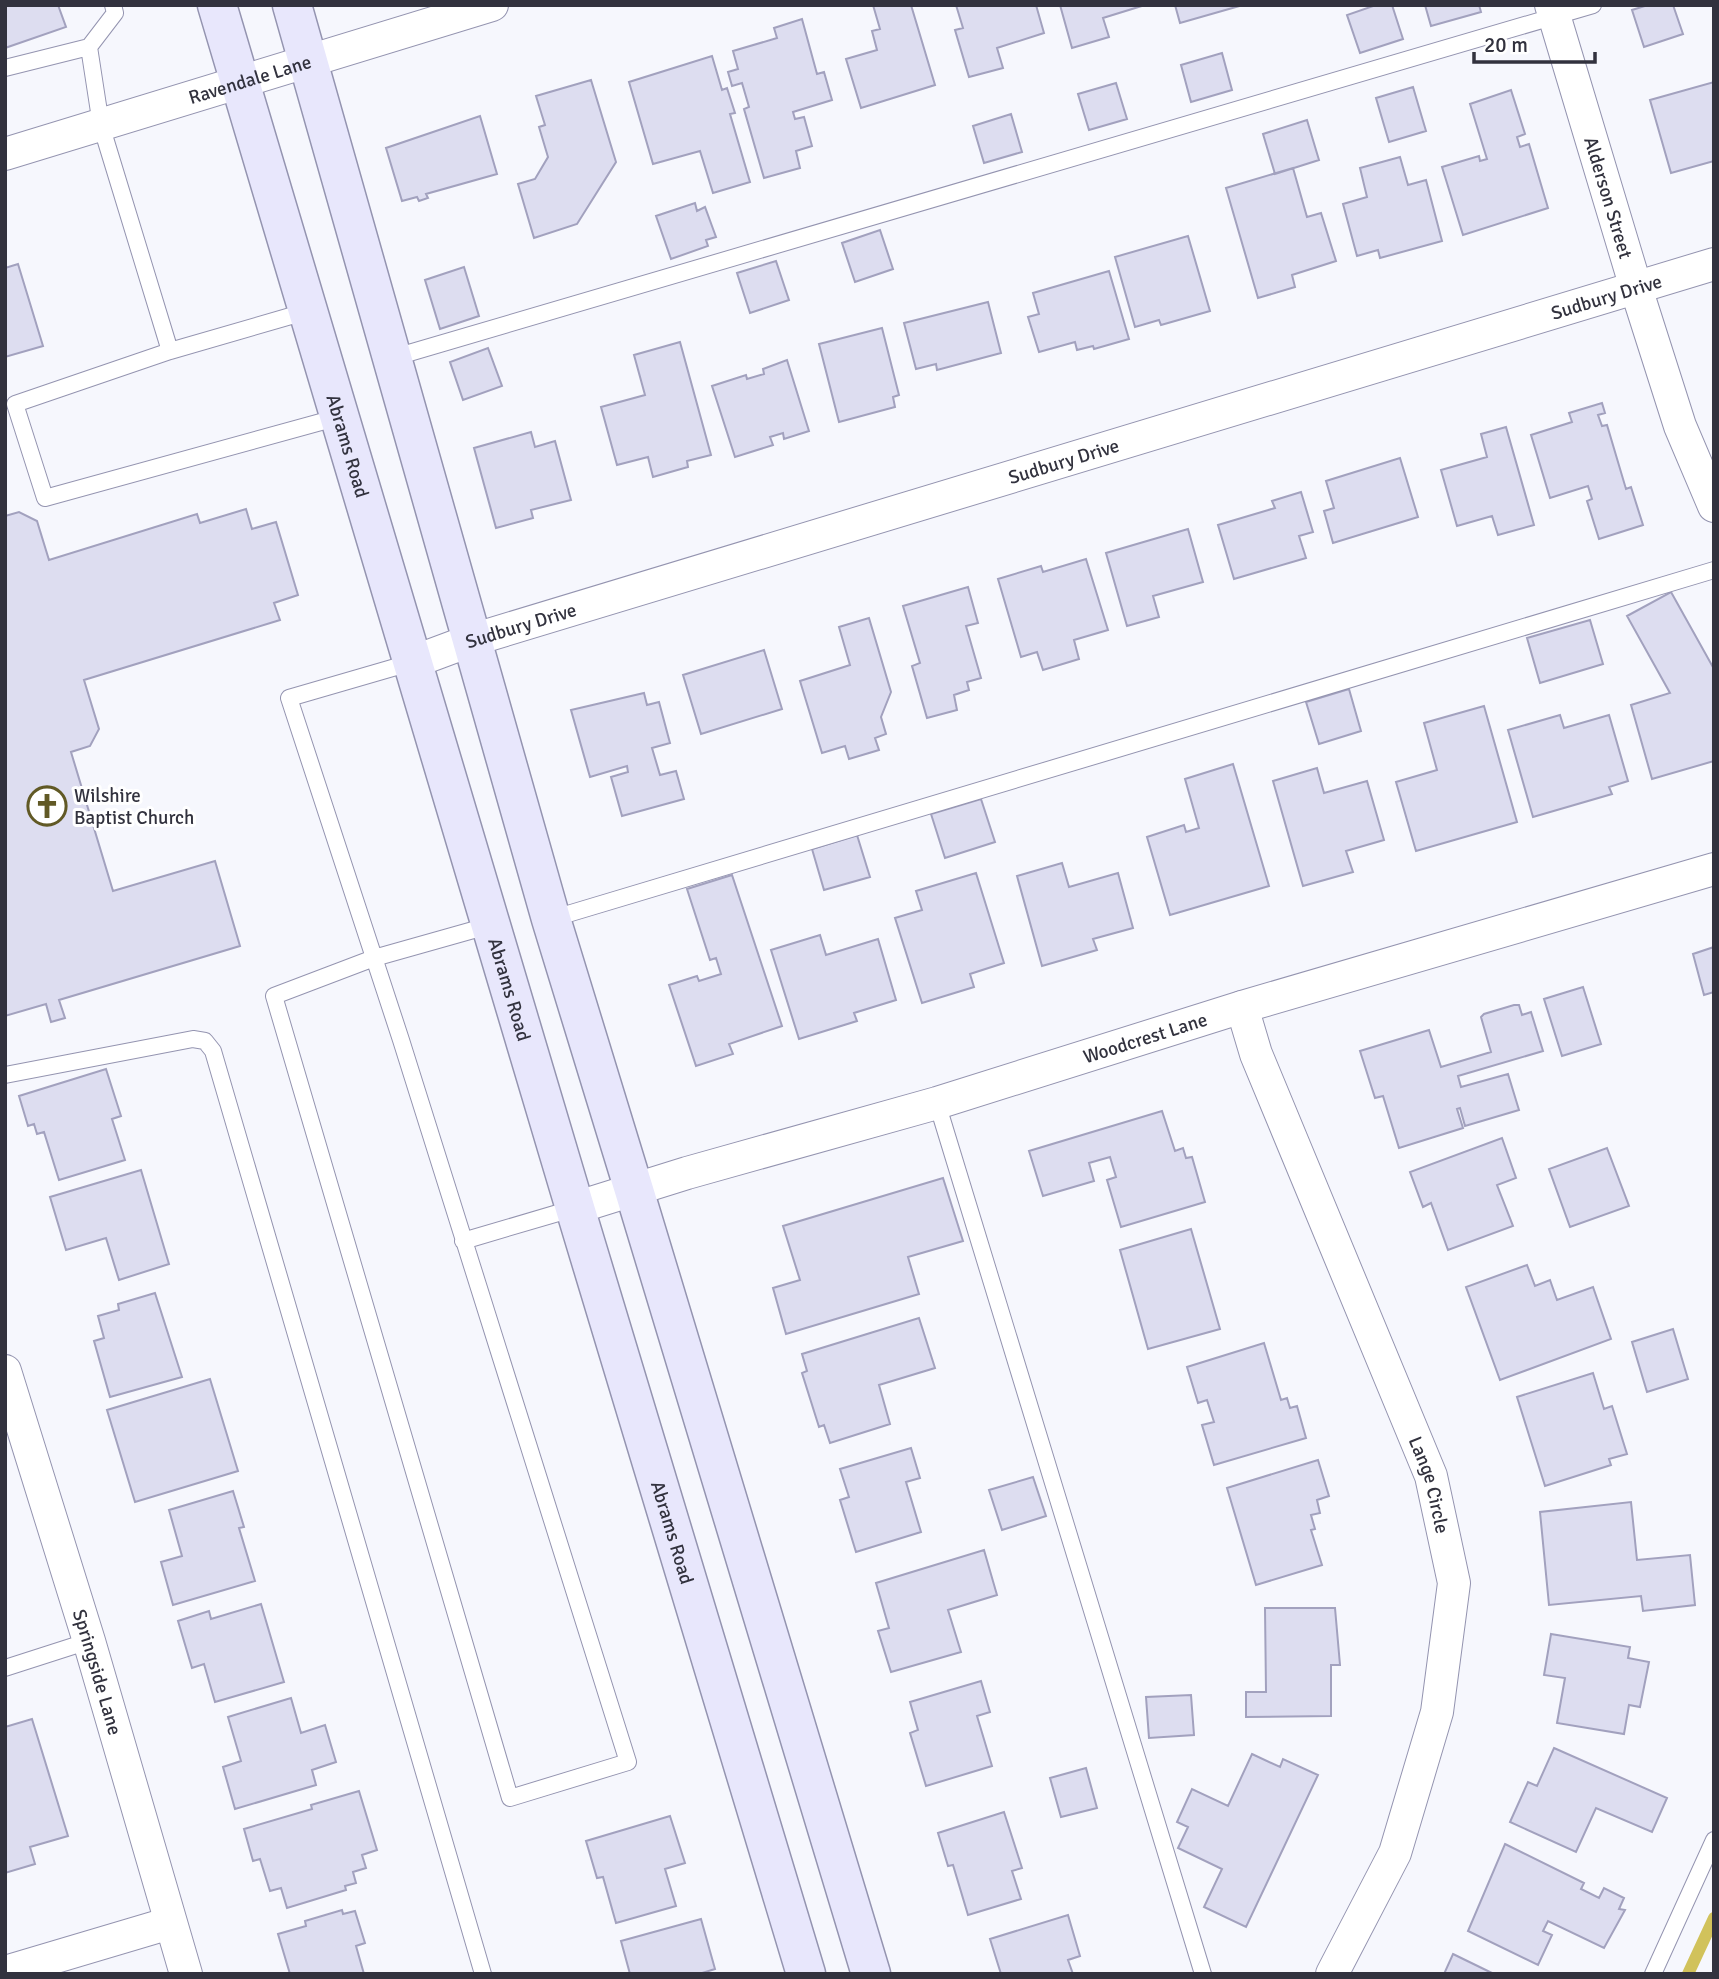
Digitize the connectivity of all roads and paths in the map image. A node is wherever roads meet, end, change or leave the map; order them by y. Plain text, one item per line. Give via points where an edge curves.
1 (113, 5) edge
2 (217, 5) edge
3 (292, 5) edge
4 (492, 5) edge
5 (1593, 5) edge
6 (1553, 11) edge
7 (89, 47) junction
8 (307, 61) junction
9 (5, 68) edge
10 (241, 82) junction
11 (101, 125) junction
12 (5, 154) edge
13 (1714, 264) edge
14 (1636, 288) junction
15 (309, 311) junction
16 (170, 351) junction
17 (392, 358) junction
18 (340, 416) junction
19 (1714, 506) edge
20 (1714, 570) edge
21 (472, 640) junction
22 (413, 662) junction
23 (1714, 869) edge
24 (551, 919) junction
25 (491, 925) junction
26 (374, 958) junction
27 (1242, 1007) junction
28 (5, 1075) edge
29 (937, 1103) junction
30 (635, 1189) junction
31 (575, 1208) junction
32 (463, 1241) junction
33 (6, 1379) edge
34 (89, 1641) junction
35 (5, 1668) edge
36 (1714, 1840) edge
37 (170, 1923) junction
38 (5, 1972) edge
39 (186, 1974) edge
40 (483, 1974) edge
41 (806, 1974) edge
42 (871, 1974) edge
43 (1203, 1974) edge
44 (1332, 1974) edge
45 (1654, 1974) edge

1 - 7 lane via 115,13
2 - 10 main road, Abrams Road
3 - 8 main road
4 - 8 street, Ravendale Lane
5 - 6 lane
6 - 14 street, Alderson Street
6 - 17 lane
7 - 9 lane
7 - 11 lane
8 - 10 street, Ravendale Lane
8 - 17 main road
10 - 11 street, Ravendale Lane
10 - 15 main road, Abrams Road
11 - 12 street, Ravendale Lane
11 - 16 lane
13 - 14 street, Sudbury Drive
14 - 19 street, Alderson Street via 1681,426
14 - 21 street, Sudbury Drive
15 - 16 lane
15 - 18 main road, Abrams Road
16 - 18 lane via 15,404 45,498
17 - 21 main road
18 - 22 main road, Abrams Road
20 - 24 lane
21 - 22 street, Sudbury Drive
21 - 24 main road
22 - 25 main road, Abrams Road
22 - 26 lane via 289,698
23 - 27 street, Woodcrest Lane
24 - 30 main road
25 - 26 lane
25 - 31 main road, Abrams Road
26 - 32 lane
26 - 32 lane via 274,996 510,1798 628,1762
27 - 29 street, Woodcrest Lane
27 - 44 street, Lange Circle via 1256,1054 1431,1476 1454,1583 1437,1712 1395,1853
28 - 40 lane via 193,1039 205,1041 214,1051
29 - 30 street, Woodcrest Lane
29 - 43 lane
30 - 31 street, Woodcrest Lane
30 - 42 main road
31 - 32 lane
31 - 41 main road, Abrams Road
33 - 34 street, Springside Lane
34 - 35 lane
34 - 37 street, Springside Lane
36 - 45 lane
37 - 38 street
37 - 39 street, Springside Lane

